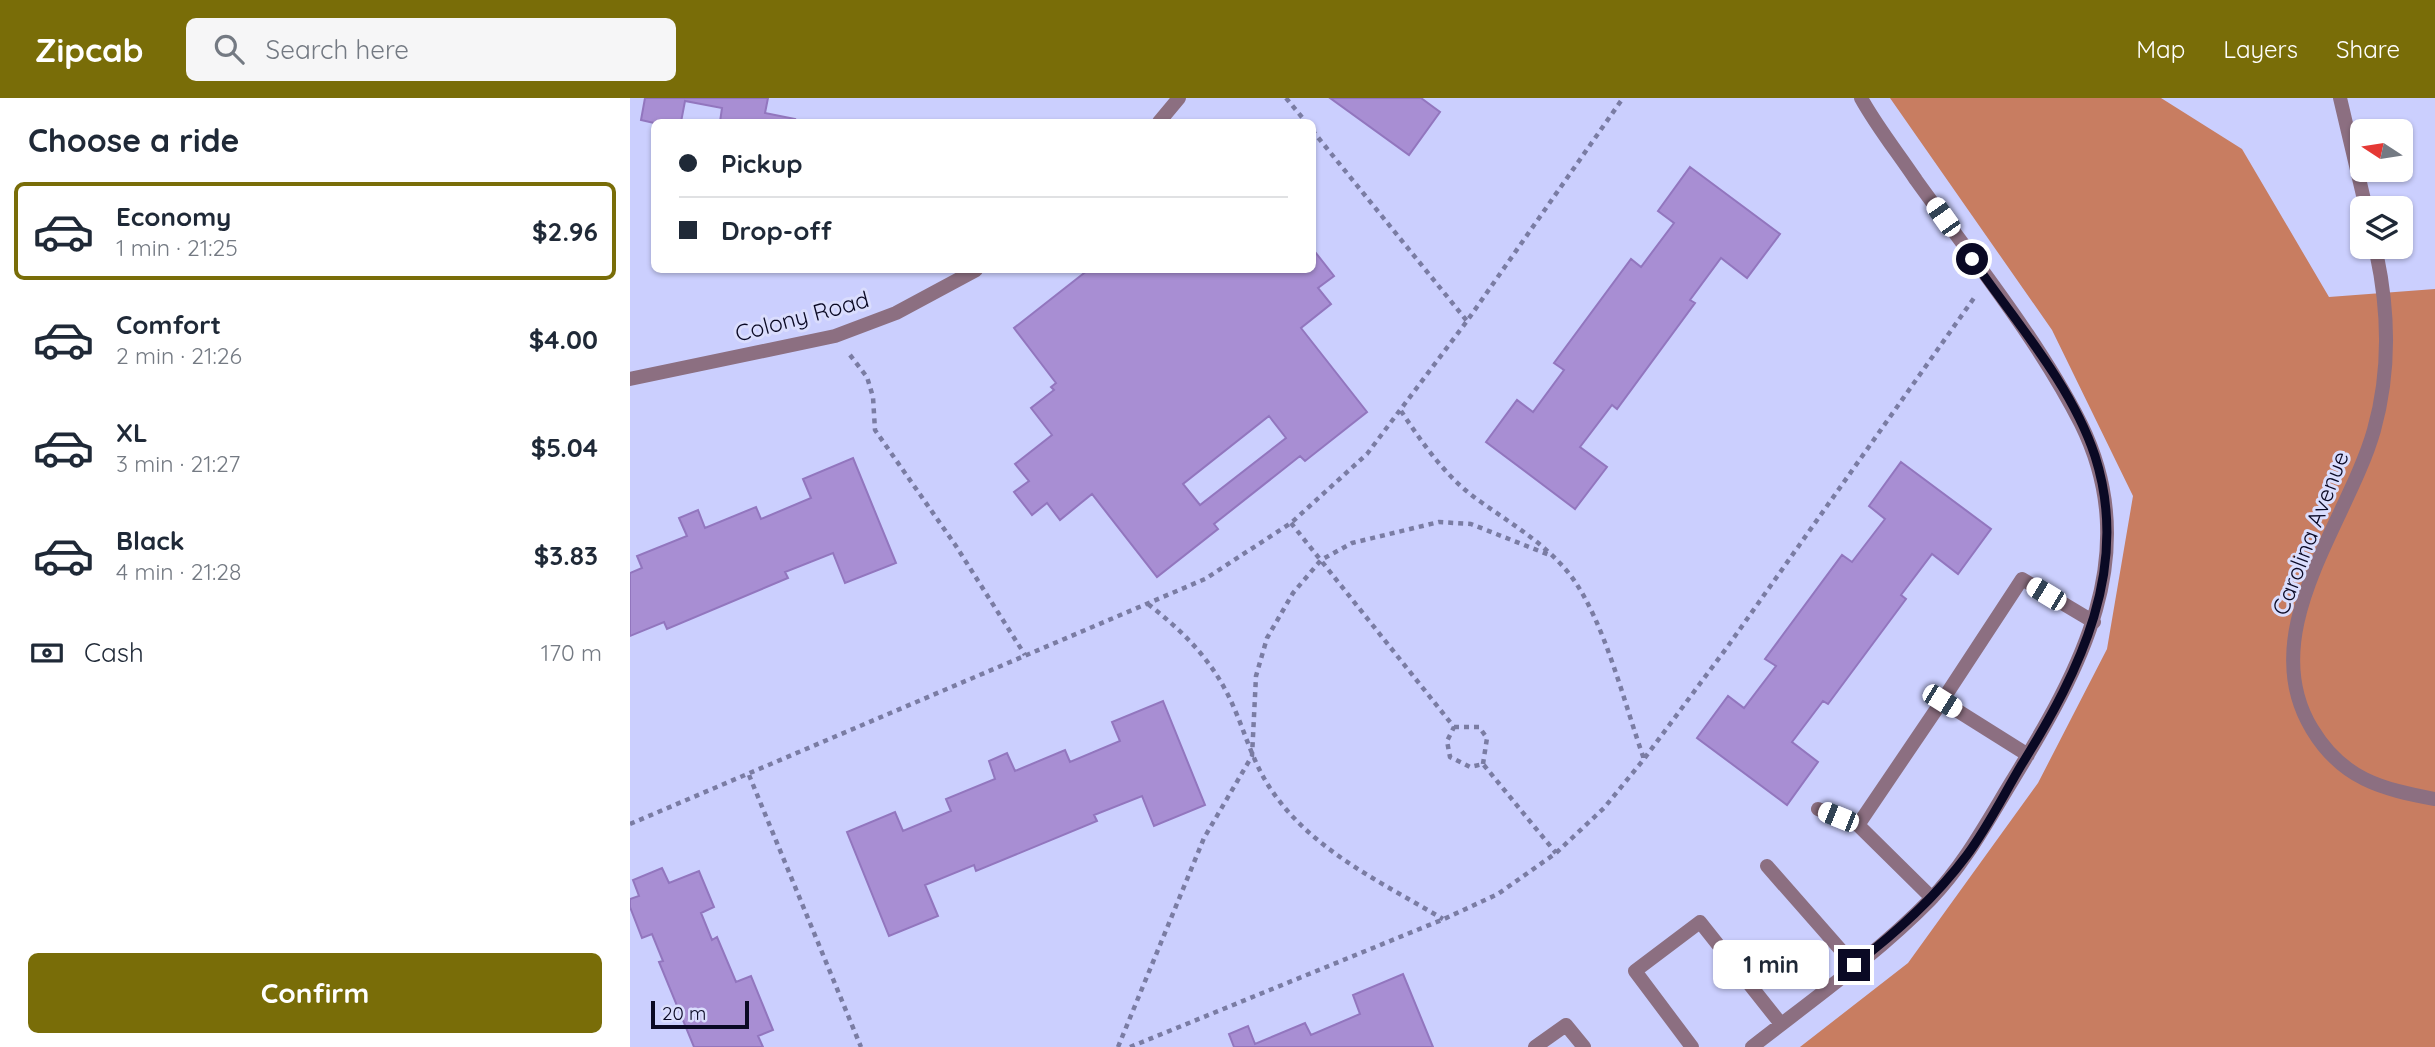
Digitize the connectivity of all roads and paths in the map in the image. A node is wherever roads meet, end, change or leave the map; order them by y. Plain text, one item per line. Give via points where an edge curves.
1 (1180, 98) edge
2 (1286, 98) edge
3 (1623, 98) edge
4 (1861, 98) edge
5 (2340, 98) edge
6 (1162, 119) edge
7 (1304, 119) edge
8 (1316, 135) edge
9 (2363, 196) edge
10 (2377, 259) edge
11 (969, 273) edge
12 (1987, 280) junction
13 (1467, 321) junction
14 (835, 335) junction
15 (630, 379) edge
16 (1401, 411) junction
17 (1291, 523) junction
18 (1552, 556) junction
19 (1321, 560) junction
20 (1148, 604) junction
21 (2094, 622) junction
22 (1026, 655) junction
23 (1942, 701) junction
24 (1454, 727) junction
25 (2028, 755) junction
26 (1252, 756) junction
27 (1644, 759) junction
28 (1483, 764) junction
29 (749, 775) junction
30 (2435, 799) edge
31 (1818, 809) dead end
32 (630, 824) edge
33 (1858, 825) junction
34 (1556, 853) junction
35 (1767, 866) dead end
36 (1932, 898) junction
37 (1444, 919) junction
38 (1854, 965) junction
39 (1781, 1024) junction
40 (862, 1047) edge
41 (1118, 1047) edge
42 (1130, 1047) edge
43 (1535, 1047) edge
44 (1584, 1047) edge
45 (1692, 1047) edge
46 (1752, 1047) edge

1 - 6 street
2 - 7 path
3 - 13 path
4 - 12 street
5 - 9 street
8 - 13 path
10 - 30 street, Carolina Avenue via 2388,333 2385,383 2373,432 2323,549 2296,628 2294,686 2305,718 2322,746 2345,769 2373,785
11 - 14 street, Colony Road via 896,313
12 - 21 street via 2050,370 2095,457 2105,501 2108,548
12 - 27 path
13 - 16 path
14 - 15 street, Colony Road
14 - 22 path via 867,377 875,430
16 - 17 path via 1367,454
16 - 18 path via 1451,477
17 - 19 path
17 - 20 path via 1205,579
18 - 19 path via 1471,524 1439,522 1352,543
18 - 27 path via 1571,576 1592,612
19 - 24 path
19 - 26 path via 1293,593 1267,638 1256,676
20 - 22 path
20 - 26 path via 1206,658 1227,693
21 - 23 street via 2022,579
21 - 25 street via 2062,700
22 - 29 path
23 - 25 street
23 - 33 street
24 - 28 path via 1479,727 1487,738
24 - 28 path via 1447,741 1450,757 1469,767
25 - 36 street via 1969,853
26 - 37 path via 1270,789 1299,824 1333,854
26 - 41 path via 1204,838
27 - 34 path via 1604,808
28 - 34 path
29 - 32 path
29 - 40 path
31 - 33 street
33 - 36 street
34 - 37 path via 1498,894
35 - 38 street
36 - 38 street
37 - 42 path
38 - 39 street
39 - 45 street via 1700,922 1635,971
39 - 46 street
43 - 44 street via 1566,1025

